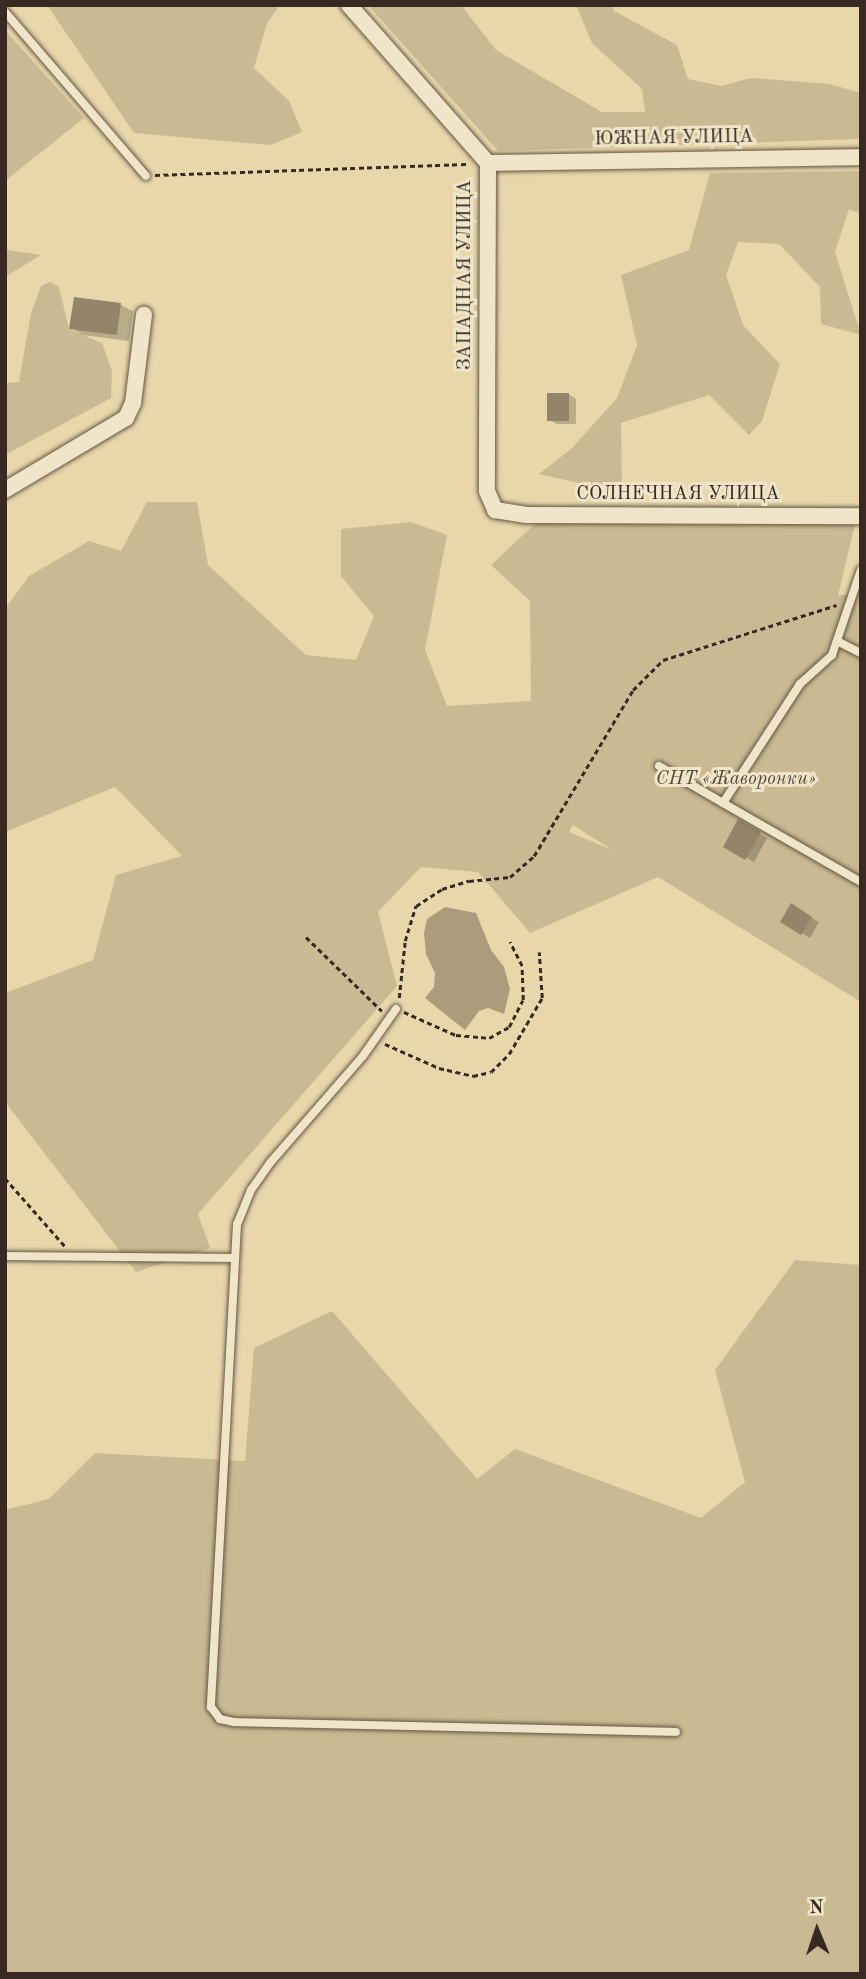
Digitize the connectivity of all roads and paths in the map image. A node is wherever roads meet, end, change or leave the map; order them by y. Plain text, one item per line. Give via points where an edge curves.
1 (349, 5) edge
2 (5, 12) edge
3 (861, 158) edge
4 (488, 163) junction
5 (146, 176) joint
6 (144, 315) dead end
7 (5, 490) edge
8 (495, 510) joint
9 (861, 516) edge
10 (861, 570) edge
11 (852, 600) junction
12 (838, 640) junction
13 (861, 653) edge
14 (659, 766) dead end
15 (723, 803) junction
16 (861, 882) edge
17 (306, 937) dead end
18 (510, 943) dead end
19 (539, 952) dead end
20 (396, 1009) junction
21 (389, 1019) junction
22 (376, 1040) junction
23 (5, 1178) edge
24 (5, 1256) edge
25 (69, 1256) junction
26 (233, 1258) junction
27 (676, 1732) dead end

1 - 4 street, ЗАПАДНАЯ УЛИЦА
2 - 5 lane
3 - 4 street, ЮЖНАЯ УЛИЦА
4 - 5 path
4 - 8 street, ЗАПАДНАЯ УЛИЦА via 487,491
6 - 7 street via 133,403 126,418
8 - 9 street, СОЛНЕЧНАЯ УЛИЦА via 527,515
10 - 11 lane
11 - 12 lane
11 - 20 path via 697,653 663,660 634,690 597,746 534,856 510,877 442,889 416,906 405,941 403,986
12 - 13 lane
12 - 15 lane via 832,656 800,684
14 - 15 lane
15 - 16 lane
17 - 21 path
18 - 20 path via 522,966 523,1000 509,1027 489,1038 456,1035
19 - 22 path via 542,998 509,1054 491,1072 473,1076 439,1068
20 - 21 lane
21 - 22 lane
22 - 26 lane via 251,1190 237,1224
23 - 25 path via 62,1238
24 - 25 lane
25 - 26 lane
26 - 27 lane via 210,1696 215,1715 242,1723

